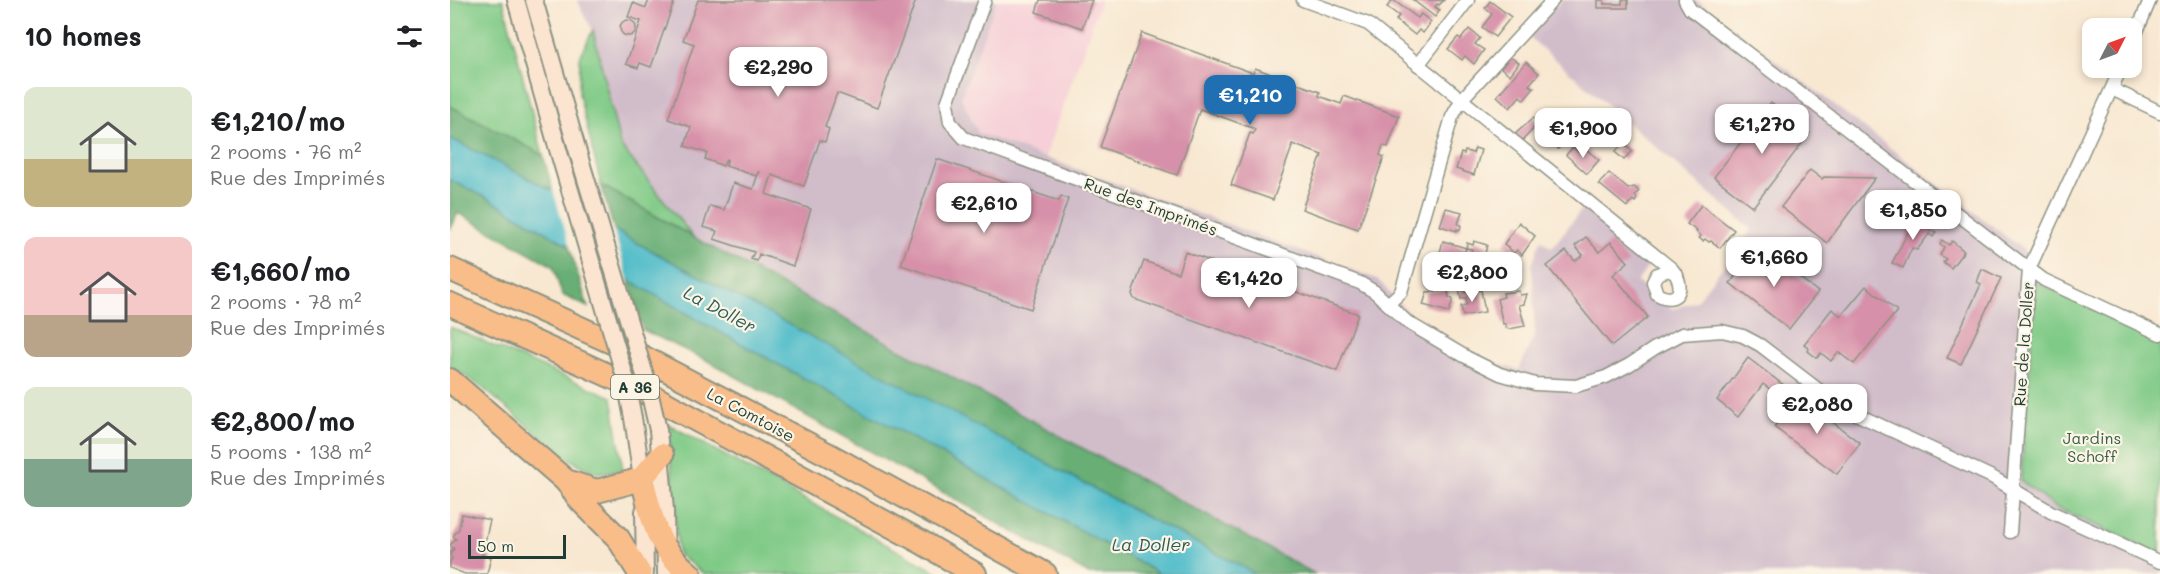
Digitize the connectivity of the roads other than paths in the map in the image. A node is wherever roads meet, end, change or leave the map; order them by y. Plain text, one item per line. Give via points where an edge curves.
1 (516, 0) edge
2 (534, 0) edge
3 (985, 0) edge
4 (1303, 0) edge
5 (1468, 0) edge
6 (1553, 0) edge
7 (1685, 0) edge
8 (2150, 0) edge
9 (2142, 19) edge
10 (1418, 65) junction
11 (2117, 78) edge
12 (2112, 89) junction
13 (1462, 99) junction
14 (2160, 112) edge
15 (450, 269) edge
16 (2029, 269) junction
17 (1677, 275) dead end
18 (450, 304) edge
19 (1388, 304) junction
20 (2160, 334) edge
21 (450, 380) edge
22 (662, 455) junction
23 (642, 478) junction
24 (566, 481) junction
25 (2013, 490) junction
26 (2010, 532) dead end
27 (2160, 562) edge
28 (667, 564) edge
29 (640, 574) edge
30 (645, 574) edge
31 (690, 574) edge
32 (975, 574) edge
33 (1045, 574) edge

1 - 23 main road, bridge via 625,377
2 - 22 main road, bridge via 647,382
3 - 19 street, Rue des Imprimés via 947,103 950,122 964,138 1360,283
4 - 10 street via 1368,24
5 - 10 street
6 - 13 street
7 - 16 street via 1690,9
8 - 9 street
10 - 13 street
11 - 12 street, Rue de la Doller
12 - 14 street
12 - 16 street, Rue de la Doller
13 - 17 street
13 - 19 street via 1452,117 1401,292
15 - 33 highway, La Comtoise / A 36 via 631,351
16 - 20 street via 2044,280
16 - 25 street, Rue de la Doller
18 - 32 highway, La Comtoise / A 36 via 641,390
19 - 25 street, Rue des Imprimés via 1407,322 1466,357 1500,374 1534,384 1576,386 1606,377 1682,334 1722,331 1743,336 1841,407
21 - 24 highway
22 - 23 highway
22 - 28 main road
23 - 24 highway via 597,491
23 - 28 highway
23 - 30 main road
24 - 29 highway via 618,538
25 - 26 street, Rue de la Doller
25 - 27 street, Rue des Imprimés via 2051,512
28 - 31 highway

